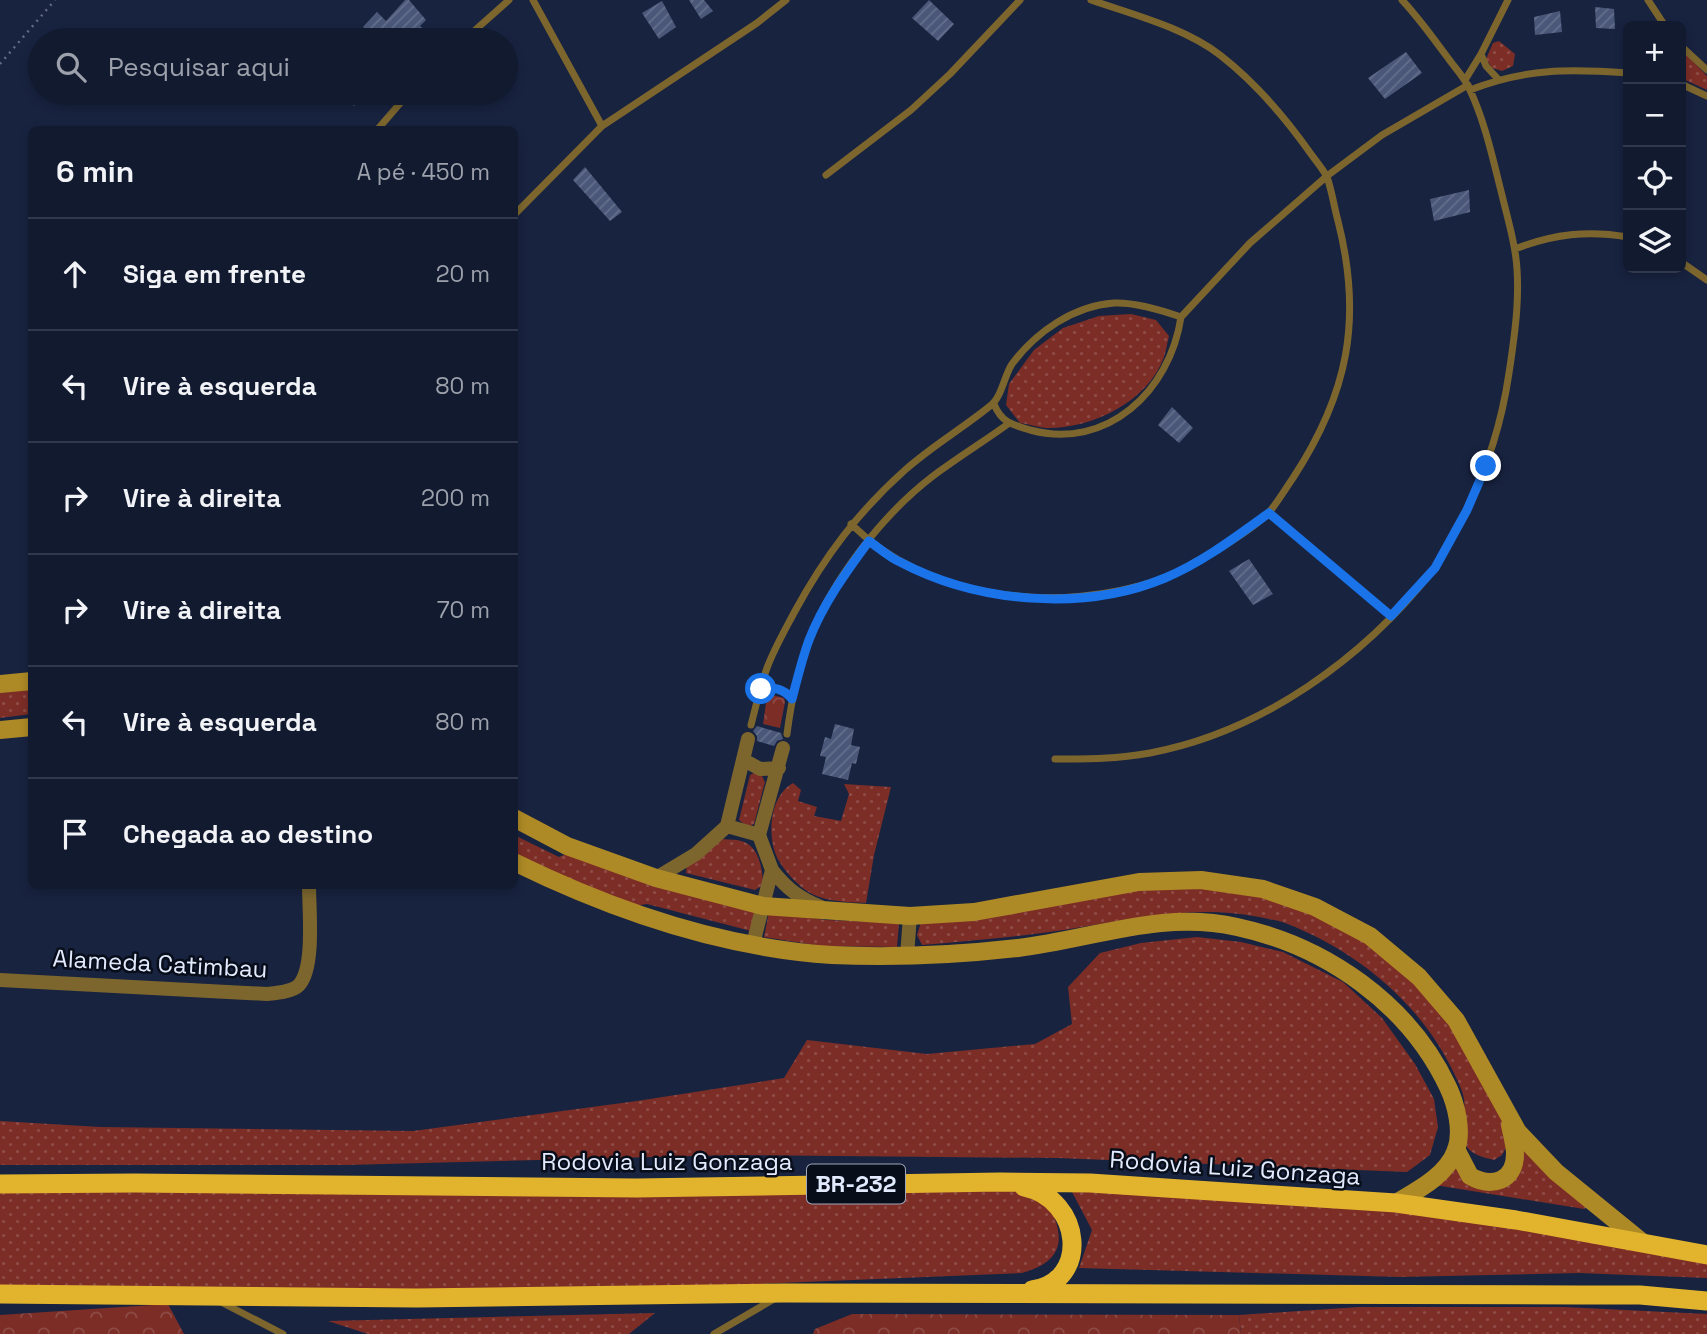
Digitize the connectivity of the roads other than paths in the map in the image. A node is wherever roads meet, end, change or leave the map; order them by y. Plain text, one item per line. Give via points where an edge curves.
1 (509, 0) edge
2 (533, 0) edge
3 (786, 0) edge
4 (1020, 0) edge
5 (1091, 0) edge
6 (1402, 0) edge
7 (1508, 0) edge
8 (1647, 0) edge
9 (1662, 21) edge
10 (478, 28) edge
11 (1686, 51) edge
12 (1481, 54) junction
13 (1707, 71) edge
14 (1623, 73) edge
15 (1497, 79) junction
16 (1468, 85) junction
17 (1686, 86) edge
18 (1707, 96) edge
19 (399, 105) edge
20 (380, 126) edge
21 (602, 126) junction
22 (826, 175) dead end
23 (1326, 176) junction
24 (518, 211) edge
25 (1623, 236) edge
26 (1515, 249) junction
27 (1686, 265) edge
28 (1707, 280) edge
29 (1181, 317) junction
30 (994, 404) junction
31 (1007, 424) junction
32 (1269, 513) junction
33 (851, 524) junction
34 (869, 541) junction
35 (1391, 616) junction
36 (28, 681) edge
37 (0, 684) edge
38 (761, 689) junction
39 (792, 699) junction
40 (28, 727) edge
41 (0, 730) edge
42 (749, 732) joint
43 (785, 741) joint
44 (1055, 759) dead end
45 (744, 760) junction
46 (779, 768) junction
47 (518, 820) edge
48 (727, 827) junction
49 (760, 835) junction
50 (518, 864) edge
51 (772, 870) junction
52 (656, 877) junction
53 (309, 889) edge
54 (763, 906) junction
55 (833, 912) junction
56 (910, 916) junction
57 (753, 944) junction
58 (907, 956) junction
59 (0, 980) edge
60 (1509, 1118) junction
61 (1456, 1149) junction
62 (1000, 1182) junction
63 (0, 1184) edge
64 (1396, 1203) junction
65 (1642, 1242) junction
66 (1707, 1255) edge
67 (784, 1293) junction
68 (996, 1293) junction
69 (0, 1294) edge
70 (211, 1297) junction
71 (1707, 1301) edge
72 (284, 1334) edge
73 (714, 1334) edge

1 - 10 lane
2 - 21 lane
3 - 21 lane
4 - 22 lane via 911,110
5 - 23 lane via 1180,32 1219,54 1265,94
6 - 16 lane
7 - 12 lane
8 - 9 lane
11 - 13 lane
12 - 15 lane
12 - 16 lane
14 - 15 lane via 1533,72
15 - 16 lane
16 - 23 lane via 1382,135
16 - 26 lane via 1493,159
17 - 18 lane
19 - 20 lane
21 - 24 lane
23 - 29 lane via 1250,243
23 - 32 lane via 1347,254 1350,335 1331,411
25 - 26 lane via 1568,234
26 - 35 lane via 1517,309 1512,356 1493,448 1467,510 1435,568
27 - 28 lane
29 - 30 lane via 1115,303 1057,322 1010,367
29 - 31 lane via 1178,339 1161,376 1125,414 1072,435 1047,435
30 - 31 lane
30 - 33 lane via 905,471
31 - 34 lane via 932,477
32 - 34 lane via 1219,549 1165,578 1072,598 1017,597 970,588 928,575
32 - 35 lane
33 - 34 lane
33 - 38 lane via 817,571 776,648
34 - 39 lane via 827,603 809,641
35 - 44 lane via 1317,682 1225,730 1151,753 1105,760
36 - 37 main road
38 - 39 lane via 787,692
38 - 42 lane
39 - 43 lane
40 - 41 main road
42 - 45 street
43 - 46 street
45 - 46 street via 760,769
45 - 48 street
46 - 49 street
47 - 52 main road via 567,846
48 - 49 street
48 - 52 street via 696,854
49 - 51 street
50 - 57 main road via 642,915
51 - 54 street
51 - 55 street via 796,897
52 - 54 main road
53 - 59 street, Alameda Catimbau via 306,974 298,986 283,992
54 - 55 main road
54 - 57 street
55 - 56 main road
56 - 58 street
56 - 60 main road via 974,912 1139,882 1201,880 1263,889 1315,907 1370,936 1419,977 1456,1020
57 - 58 main road via 831,955
58 - 61 main road via 1051,944 1157,922 1236,926 1277,938 1353,976 1402,1017 1436,1063 1451,1094
60 - 61 main road via 1514,1164 1500,1181 1489,1184 1470,1176
60 - 65 main road via 1556,1172
61 - 64 main road via 1426,1186
62 - 63 highway, Rodovia Luiz Gonzaga / BR-232 via 637,1188
62 - 64 highway, Rodovia Luiz Gonzaga / BR-232 via 1115,1184
62 - 68 highway via 1048,1196 1069,1222 1072,1239 1063,1271 1051,1284
64 - 65 highway, Rodovia Luiz Gonzaga / BR-232
65 - 66 highway, Rodovia Luiz Gonzaga / BR-232
67 - 68 highway
67 - 70 highway
67 - 73 lane
68 - 71 highway via 1628,1295
69 - 70 highway
70 - 72 lane

